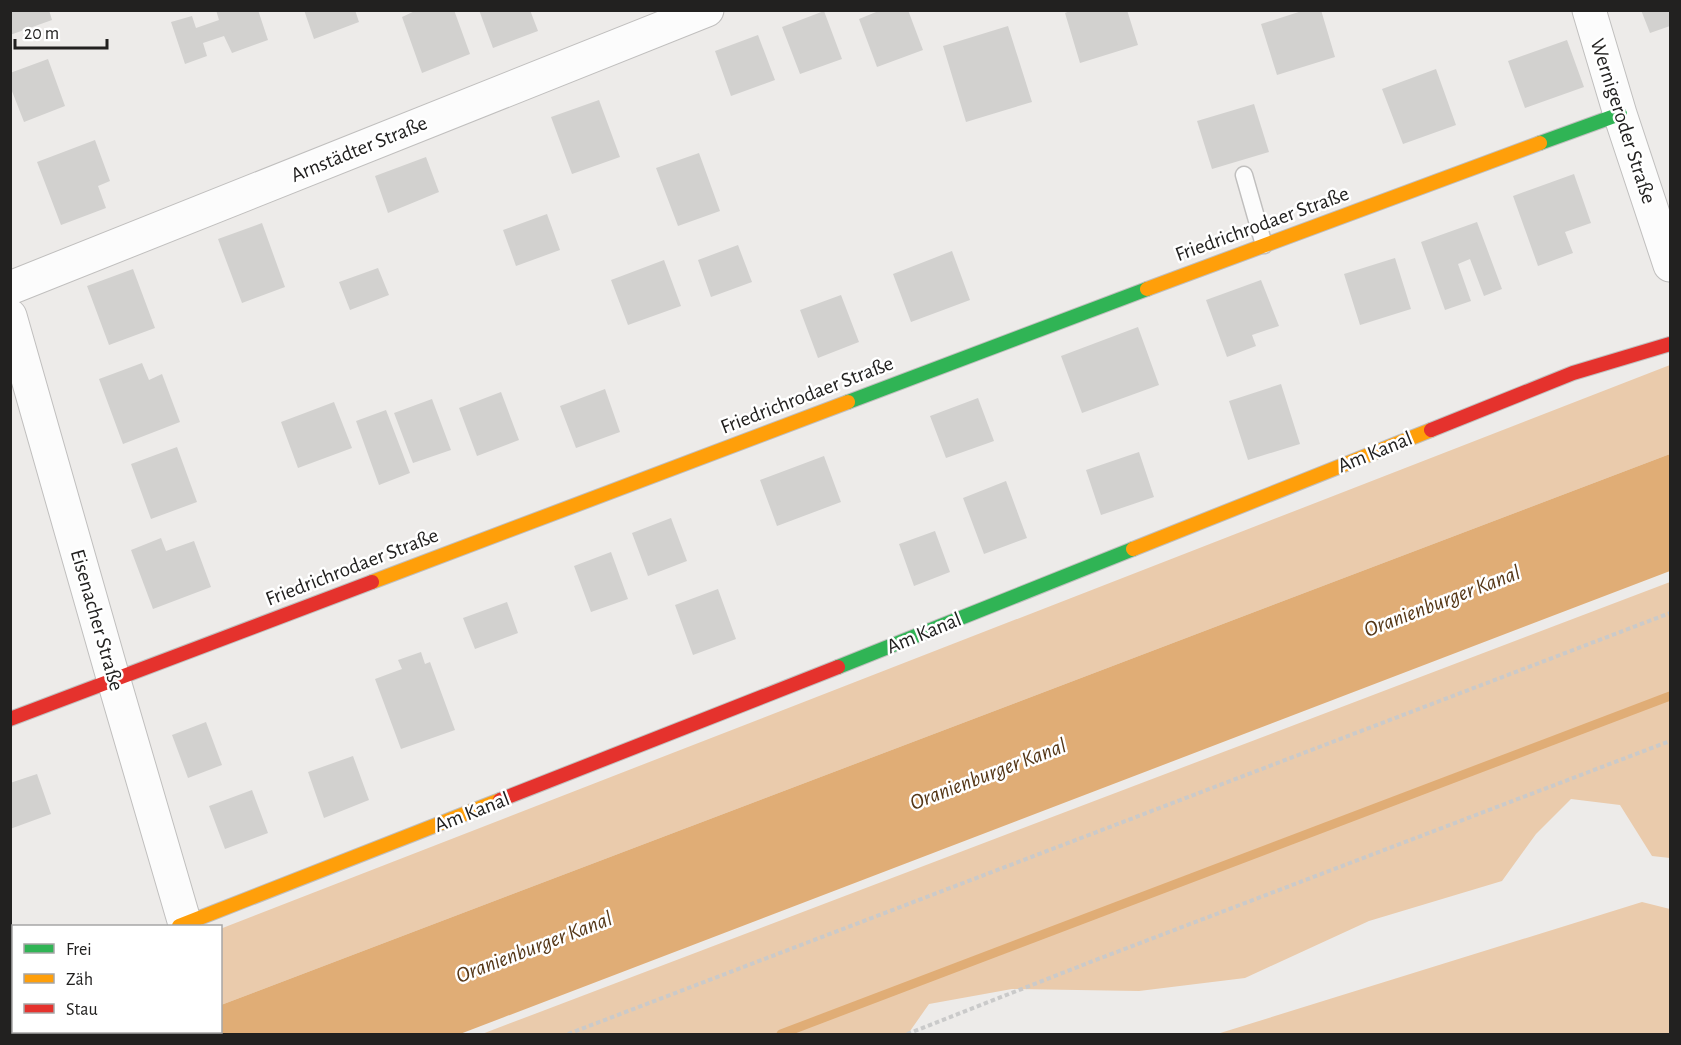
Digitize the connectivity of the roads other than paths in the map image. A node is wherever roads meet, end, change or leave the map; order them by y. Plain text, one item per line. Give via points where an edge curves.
1 (707, 10) edge
2 (1588, 10) edge
3 (1620, 114) junction
4 (1244, 175) dead end
5 (1264, 245) junction
6 (1671, 265) edge
7 (10, 288) edge
8 (10, 316) edge
9 (1671, 344) edge
10 (114, 681) junction
11 (10, 719) edge
12 (182, 925) edge

1 - 7 street, Arnstädter Straße
2 - 3 street, Wernigeroder Straße
3 - 5 street, Friedrichrodaer Straße
3 - 6 street, Wernigeroder Straße
4 - 5 lane
5 - 10 street, Friedrichrodaer Straße
8 - 10 street, Eisenacher Straße
9 - 12 street, Am Kanal via 1573,373
10 - 11 street, Friedrichrodaer Straße
10 - 12 street, Eisenacher Straße

